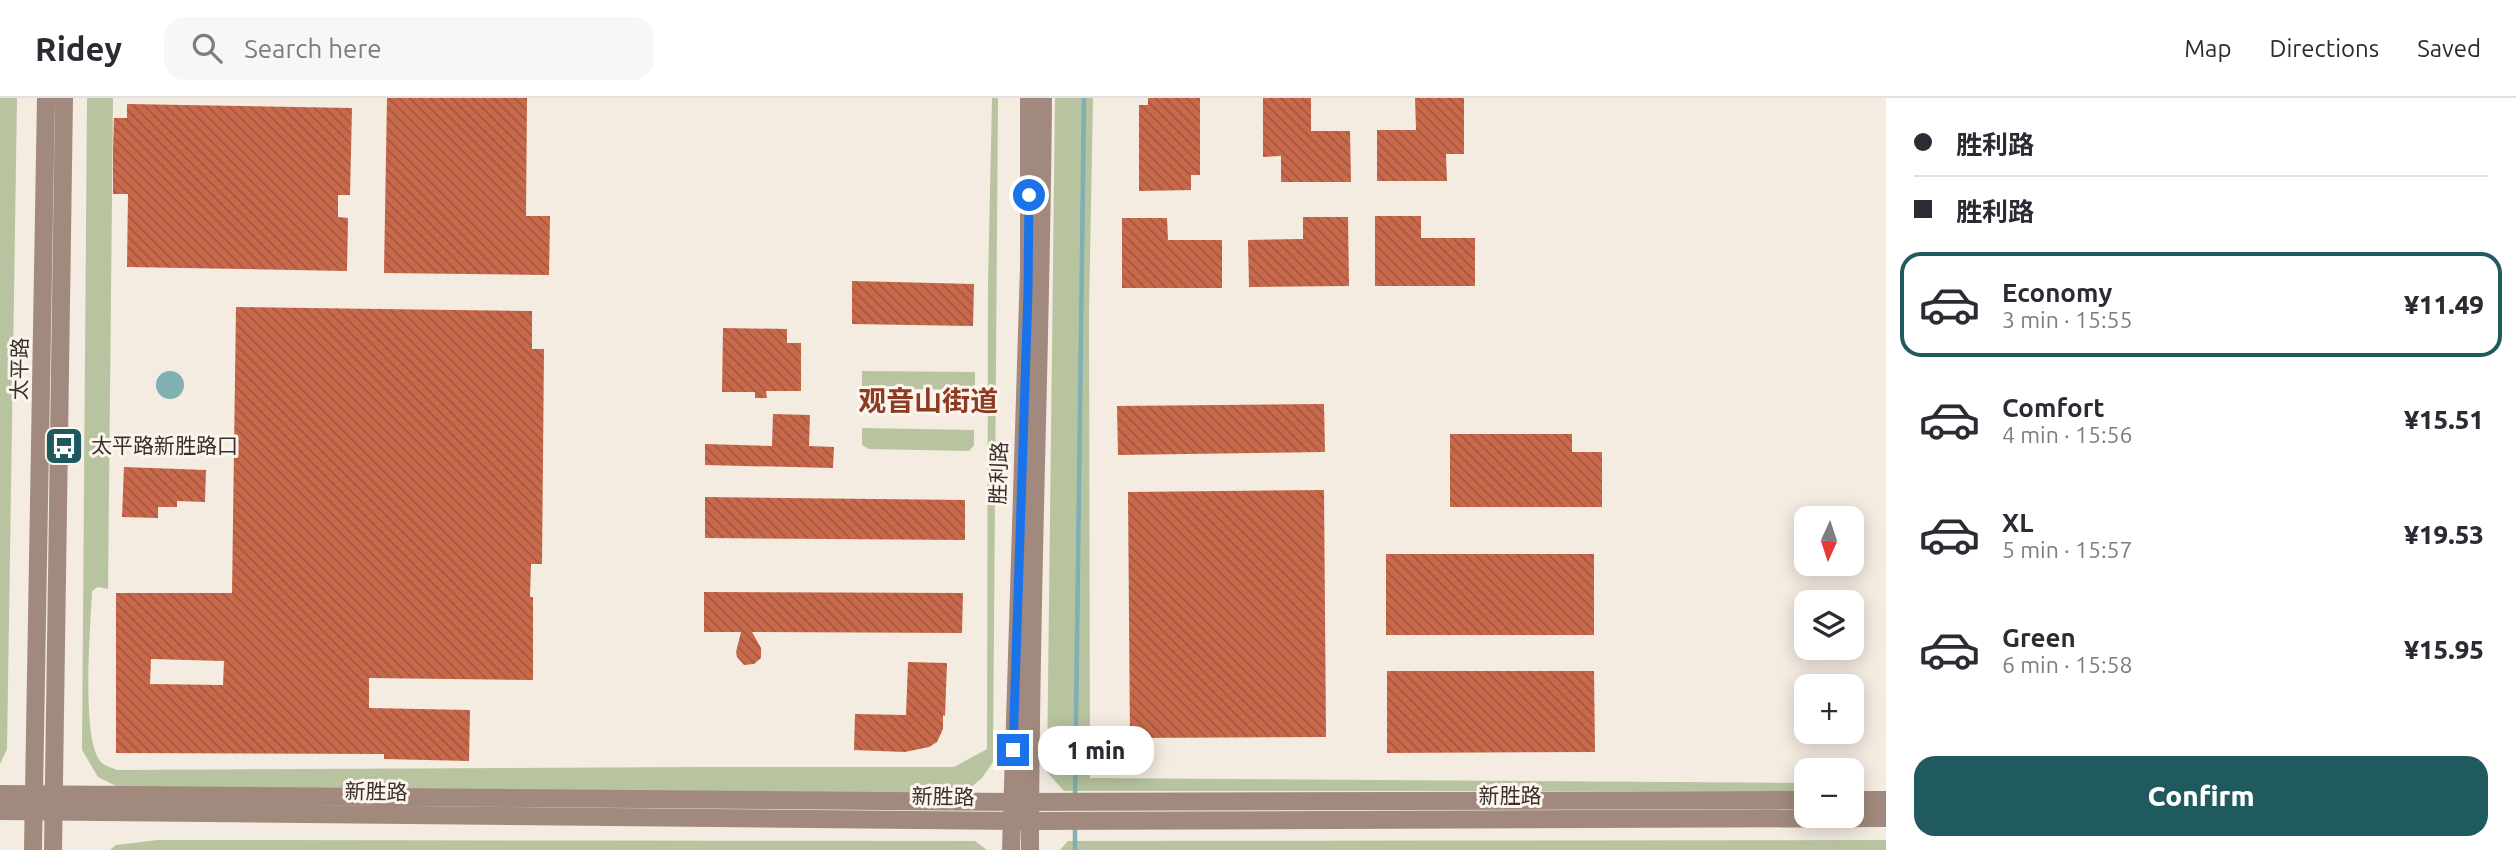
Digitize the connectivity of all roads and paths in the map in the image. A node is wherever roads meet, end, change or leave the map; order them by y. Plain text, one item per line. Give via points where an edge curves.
1 (46, 98) edge
2 (64, 98) edge
3 (1029, 98) edge
4 (1043, 98) edge
5 (0, 794) edge
6 (1794, 800) edge
7 (1864, 800) edge
8 (1886, 800) edge
9 (1031, 802) junction
10 (33, 803) junction
11 (55, 803) junction
12 (0, 811) edge
13 (1011, 811) junction
14 (1886, 818) edge
15 (1030, 821) junction
16 (33, 850) edge
17 (53, 850) edge
18 (1011, 850) edge
19 (1030, 850) edge

1 - 10 street, 太平路
2 - 11 street, 太平路
3 - 13 street, 胜利路 via 1029,268
4 - 9 street, 胜利路
5 - 10 street, 新胜路
6 - 9 street, 新胜路
7 - 8 street
9 - 13 street, 新胜路
9 - 15 street, 胜利路
10 - 11 street, 新胜路
10 - 12 street, 新胜路
10 - 16 street, 太平路
11 - 13 street, 新胜路
11 - 17 street, 太平路
13 - 15 street, 新胜路
13 - 18 street, 胜利路
14 - 15 street, 新胜路
15 - 19 street, 胜利路

